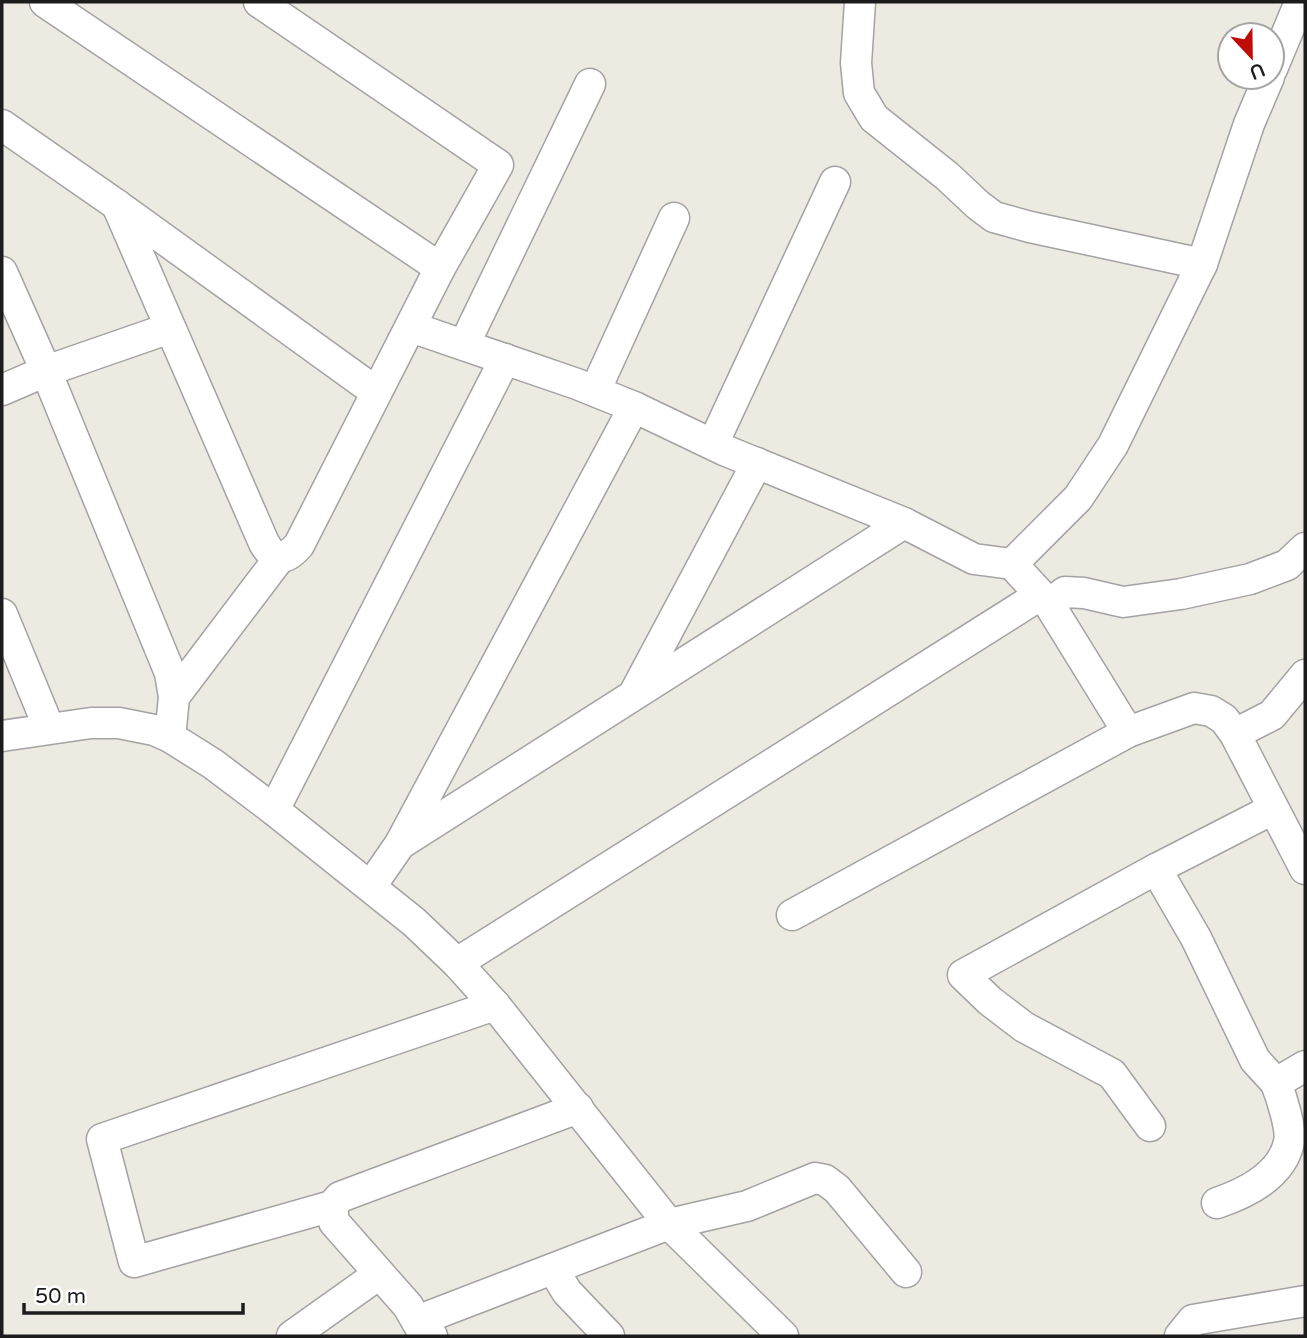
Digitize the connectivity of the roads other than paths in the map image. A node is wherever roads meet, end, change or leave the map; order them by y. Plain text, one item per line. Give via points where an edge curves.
1 (45, 2) edge
2 (259, 2) edge
3 (860, 2) edge
4 (1300, 2) edge
5 (1286, 36) edge
6 (590, 84) dead end
7 (1263, 91) edge
8 (2, 125) edge
9 (835, 182) dead end
10 (117, 205) junction
11 (674, 218) dead end
12 (1202, 264) junction
13 (440, 268) junction
14 (2, 272) edge
15 (411, 327) junction
16 (170, 328) junction
17 (464, 345) junction
18 (505, 359) junction
19 (46, 371) junction
20 (2, 390) edge
21 (595, 391) junction
22 (376, 392) junction
23 (635, 407) junction
24 (713, 444) junction
25 (757, 463) junction
26 (904, 523) junction
27 (1305, 548) edge
28 (280, 557) junction
29 (1012, 564) junction
30 (1044, 600) junction
31 (2, 614) edge
32 (1305, 674) edge
33 (633, 695) junction
34 (174, 697) junction
35 (49, 728) junction
36 (1128, 732) junction
37 (1236, 734) junction
38 (2, 736) edge
39 (170, 737) junction
40 (274, 810) junction
41 (1288, 819) edge
42 (400, 844) junction
43 (1156, 869) junction
44 (1305, 869) edge
45 (371, 886) junction
46 (792, 915) dead end
47 (457, 963) junction
48 (495, 1005) junction
49 (1305, 1066) edge
50 (1276, 1083) junction
51 (578, 1108) junction
52 (1150, 1126) dead end
53 (1217, 1203) dead end
54 (332, 1206) junction
55 (670, 1224) junction
56 (553, 1269) junction
57 (906, 1272) dead end
58 (379, 1274) junction
59 (1305, 1301) edge
60 (425, 1331) edge
61 (292, 1336) edge
62 (609, 1336) edge
63 (783, 1336) edge
64 (1180, 1336) edge

1 - 13 street
2 - 13 street via 498,165
3 - 12 street via 859,93 874,118 978,205 995,217 1030,227
4 - 5 street
6 - 17 street
7 - 12 street
8 - 10 street
9 - 24 street
10 - 16 street
10 - 22 street
11 - 21 street
12 - 29 street via 1112,446 1078,498
13 - 15 street
14 - 19 street
15 - 17 street
15 - 22 street
16 - 19 street
16 - 28 street via 264,543 273,556
17 - 18 street
18 - 21 street
18 - 40 street
19 - 20 street
19 - 34 street via 160,645
21 - 23 street
22 - 28 street via 299,545
23 - 24 street
23 - 42 street
24 - 25 street
25 - 26 street
25 - 33 street
26 - 29 street via 974,559
26 - 33 street
27 - 30 street via 1287,565 1250,579 1181,594 1123,602 1065,592
28 - 34 street
29 - 30 street
30 - 36 street
30 - 47 street
31 - 35 street
32 - 37 street via 1272,715
33 - 42 street
34 - 39 street
35 - 38 street
35 - 39 street via 119,723
36 - 37 street via 1194,709 1211,711
36 - 46 street
37 - 41 street
39 - 40 street
40 - 45 street
41 - 43 street
41 - 44 street
42 - 45 street
43 - 50 street via 1196,938 1255,1060
43 - 52 street via 963,975 1024,1027 1112,1074
45 - 47 street
47 - 48 street
48 - 51 street
48 - 54 street via 102,1139 134,1262
49 - 50 street
50 - 53 street via 1290,1140 1279,1165 1263,1181
51 - 54 street via 340,1198
51 - 55 street
54 - 58 street via 334,1222
55 - 56 street
55 - 57 street via 747,1206 819,1178 837,1189
55 - 63 street
56 - 60 street
56 - 62 street via 567,1292
58 - 60 street
58 - 61 street
59 - 64 street via 1193,1320

